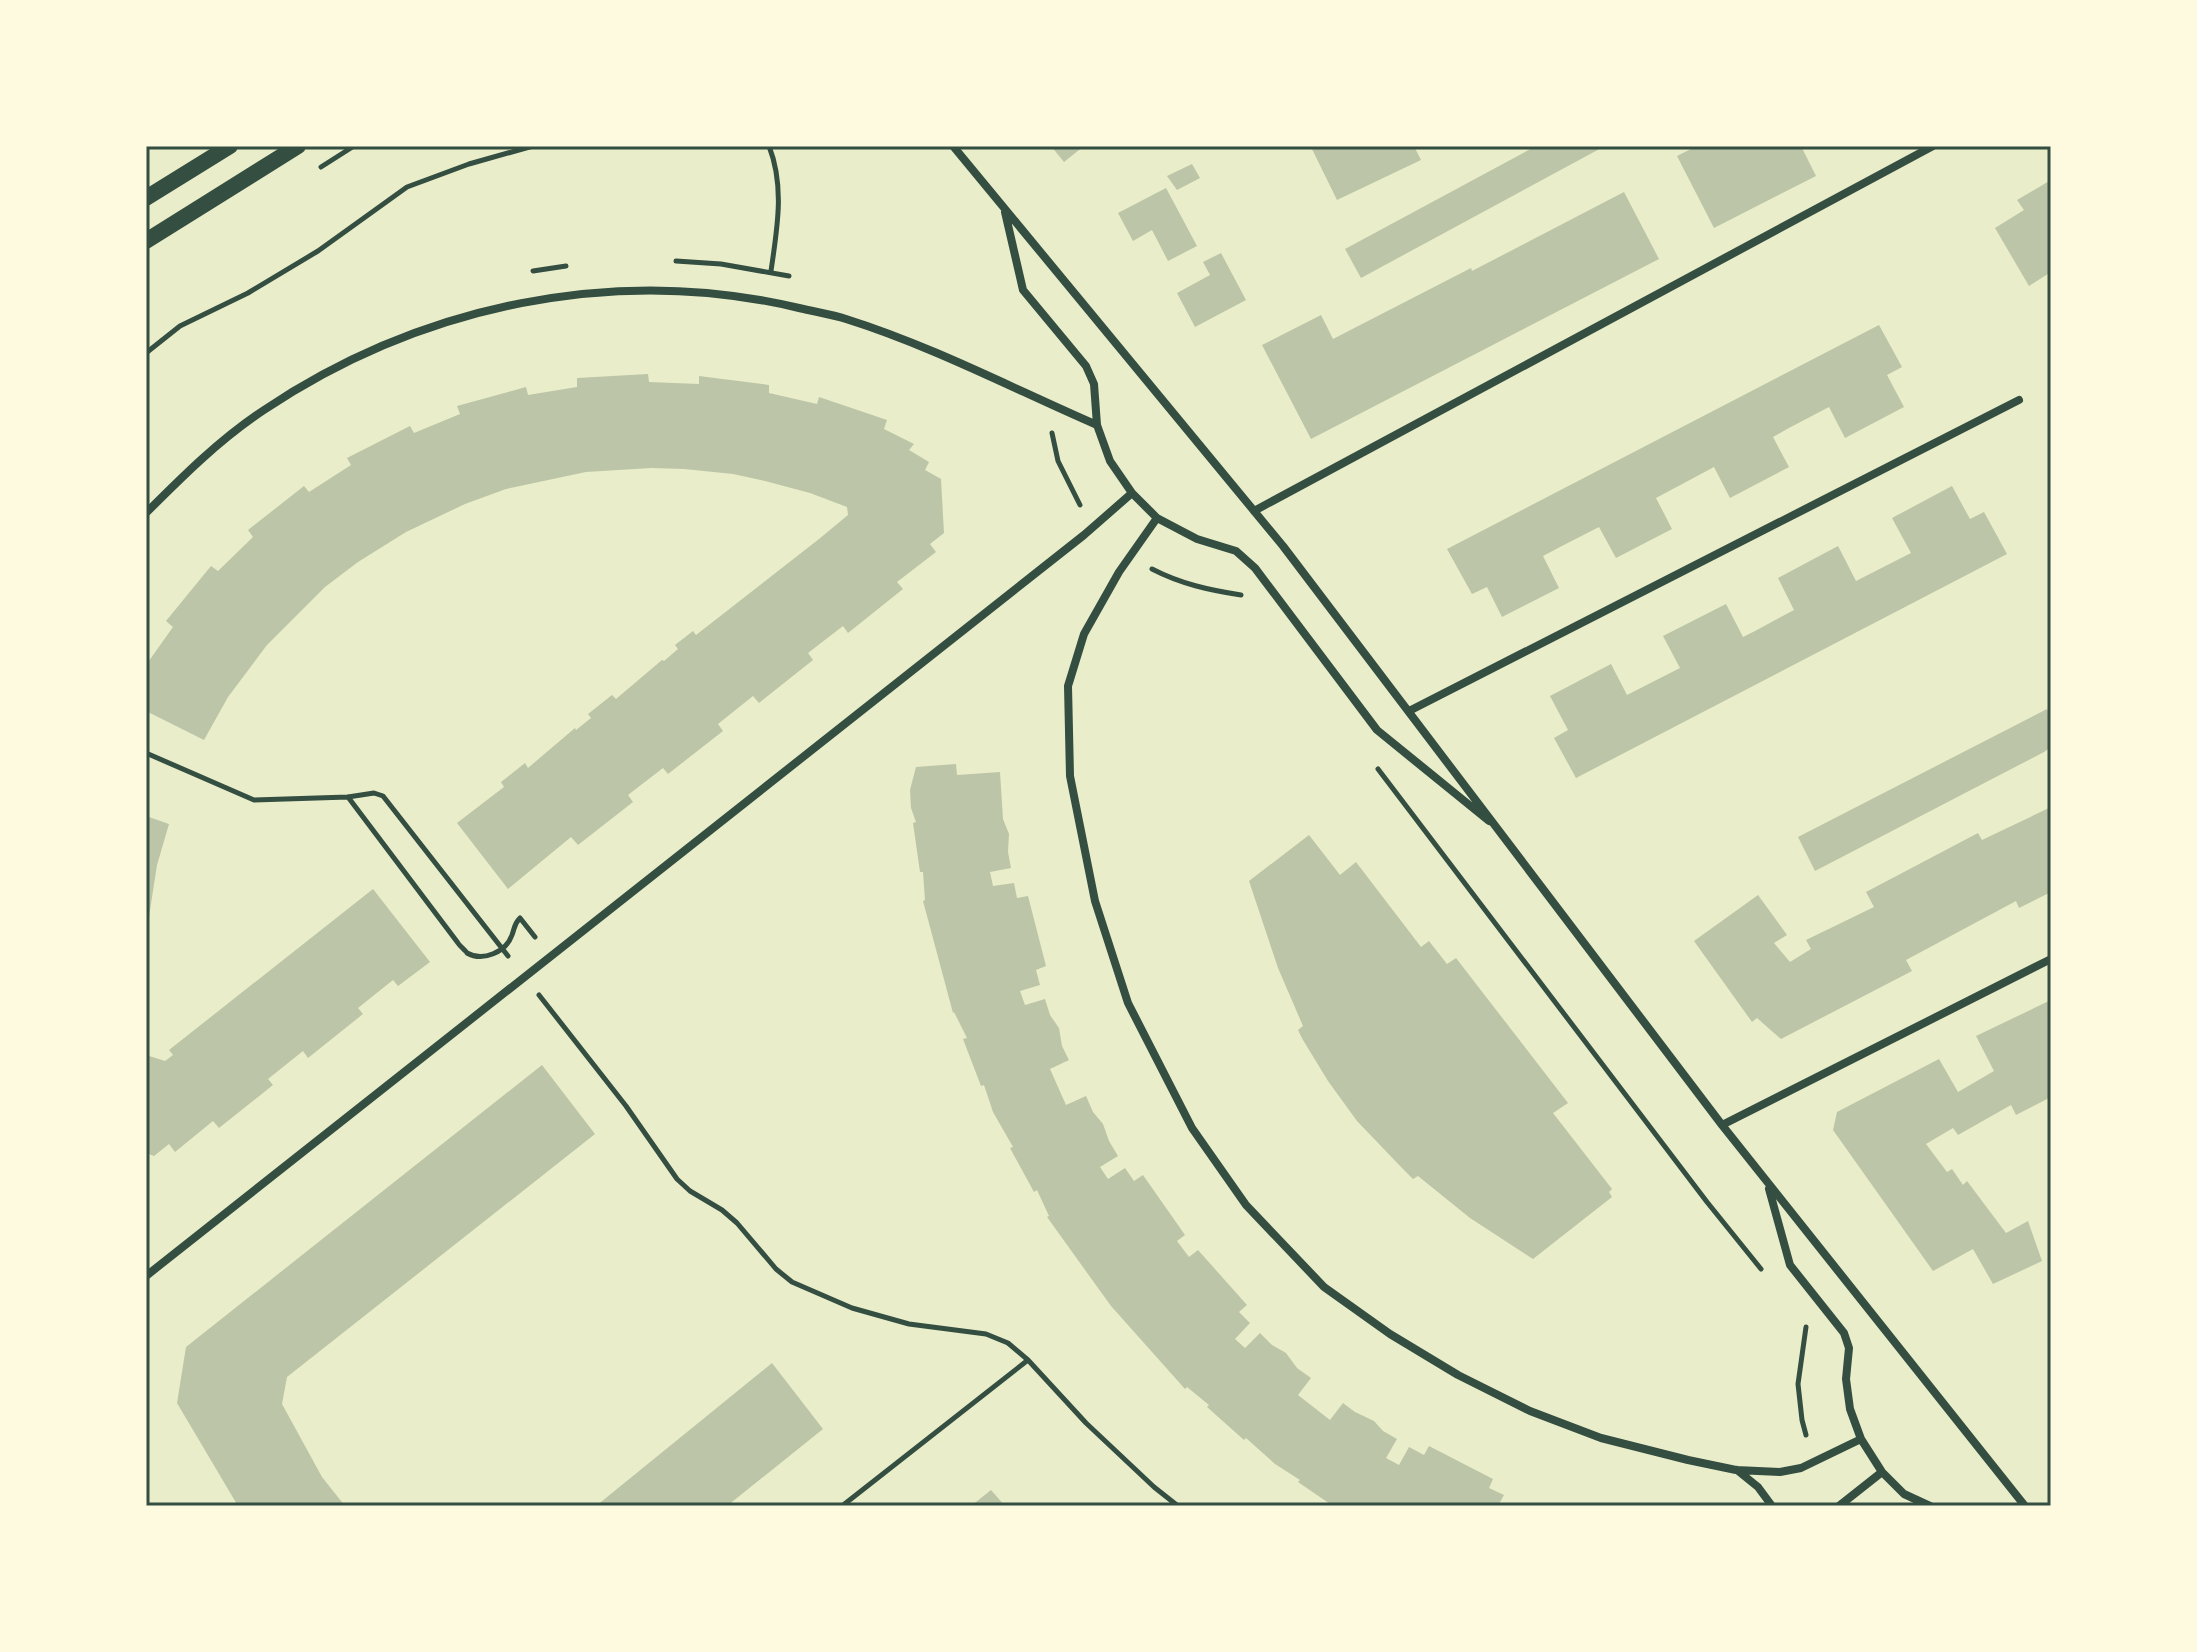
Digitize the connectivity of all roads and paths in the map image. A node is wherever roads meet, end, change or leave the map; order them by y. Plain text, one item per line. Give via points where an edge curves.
1 (230, 146) edge
2 (298, 146) edge
3 (533, 146) edge
4 (769, 146) edge
5 (953, 146) edge
6 (1933, 146) edge
7 (146, 198) edge
8 (1004, 208) junction
9 (146, 241) edge
10 (797, 278) dead end
11 (146, 353) edge
12 (2019, 400) dead end
13 (1050, 404) junction
14 (1097, 425) junction
15 (1132, 493) junction
16 (1254, 511) junction
17 (146, 513) edge
18 (1157, 518) junction
19 (1095, 527) junction
20 (1130, 558) junction
21 (1250, 600) dead end
22 (1409, 711) junction
23 (146, 753) edge
24 (1371, 759) dead end
25 (348, 797) junction
26 (1499, 830) junction
27 (483, 923) dead end
28 (514, 924) dead end
29 (2051, 959) edge
30 (567, 1030) dead end
31 (1722, 1125) junction
32 (1768, 1184) junction
33 (1766, 1275) dead end
34 (146, 1276) edge
35 (1805, 1323) dead end
36 (1028, 1360) junction
37 (1861, 1439) junction
38 (1814, 1462) junction
39 (1736, 1470) junction
40 (1882, 1472) junction
41 (842, 1506) edge
42 (1178, 1506) edge
43 (1772, 1506) edge
44 (1839, 1506) edge
45 (1930, 1506) edge
46 (2025, 1506) edge

1 - 7 main road
2 - 9 main road
3 - 11 path via 407,187 318,251 180,326
4 - 10 path via 779,193 771,271
5 - 8 street
6 - 16 street
8 - 14 street via 1023,290 1086,366 1094,384
8 - 16 street
12 - 22 street
13 - 14 street
13 - 17 street via 846,319 766,300 686,290 607,290 476,312 330,369 214,448
13 - 19 path via 1058,461
14 - 15 street via 1110,461
15 - 18 street
15 - 19 street
16 - 22 street
18 - 20 street
18 - 26 street via 1236,551 1255,568 1377,730
19 - 34 street
20 - 21 path via 1170,578
20 - 39 street via 1084,634 1068,686 1070,776 1095,901 1128,1003 1192,1128 1246,1205 1324,1287 1390,1334 1530,1411 1601,1438
22 - 26 street
23 - 25 path via 254,800
24 - 33 path
25 - 27 path via 383,796
25 - 28 path via 467,952 479,957 503,948
26 - 31 street
29 - 31 street
30 - 36 path via 677,1179 737,1223 792,1282 852,1308 909,1324 986,1334
31 - 32 street
32 - 37 street via 1790,1265 1844,1333 1850,1409
32 - 46 street
35 - 38 path via 1798,1384
36 - 41 path
36 - 42 path via 1086,1423
37 - 38 street
37 - 40 street
38 - 39 street via 1780,1472
39 - 43 street
40 - 44 street
40 - 45 street via 1904,1494

